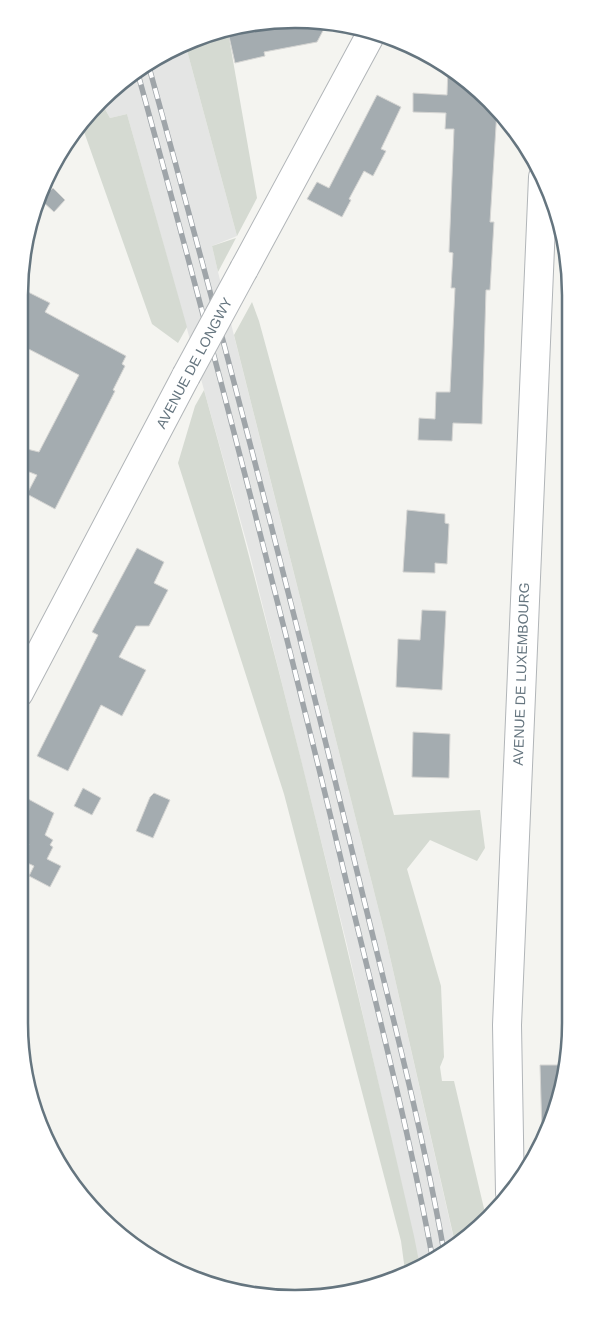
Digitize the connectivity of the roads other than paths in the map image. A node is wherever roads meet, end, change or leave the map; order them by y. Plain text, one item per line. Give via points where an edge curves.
1 (369, 39) edge
2 (542, 194) edge
3 (28, 676) edge
4 (509, 1182) edge

1 - 3 main road, AVENUE DE LONGWY, bridge
2 - 4 main road, AVENUE DE LUXEMBOURG via 507,1025

